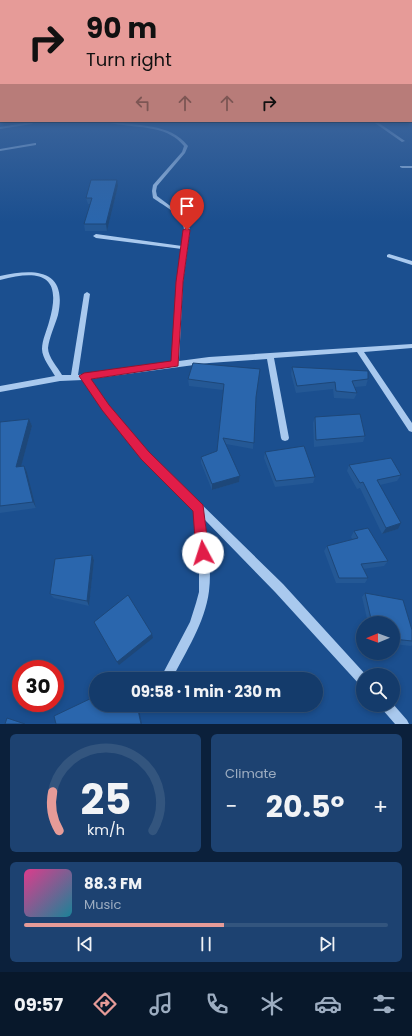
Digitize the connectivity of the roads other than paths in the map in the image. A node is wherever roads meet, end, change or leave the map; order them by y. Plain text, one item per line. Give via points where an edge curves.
1 (182, 154) edge
2 (402, 167) dead end
3 (412, 167) edge
4 (96, 236) dead end
5 (183, 248) junction
6 (389, 256) dead end
7 (412, 263) edge
8 (0, 278) edge
9 (87, 294) dead end
10 (412, 346) edge
11 (359, 350) junction
12 (270, 356) junction
13 (175, 364) junction
14 (79, 377) junction
15 (60, 378) junction
16 (0, 389) edge
17 (412, 429) edge
18 (285, 438) dead end
19 (198, 509) junction
20 (170, 672) edge
21 (356, 672) edge
22 (392, 712) edge
23 (403, 724) edge

1 - 5 street via 155,186 154,192 155,197 186,222
2 - 3 street
4 - 5 street
5 - 13 street
6 - 7 street
8 - 15 street via 38,274 49,277 55,283 57,302 45,348
9 - 14 street
10 - 11 street
11 - 12 street
11 - 17 street
12 - 13 street
12 - 18 street
13 - 14 street
14 - 15 street
14 - 19 street via 145,455
15 - 16 street
19 - 20 street via 204,592 197,618
19 - 21 street via 279,588
22 - 23 street

